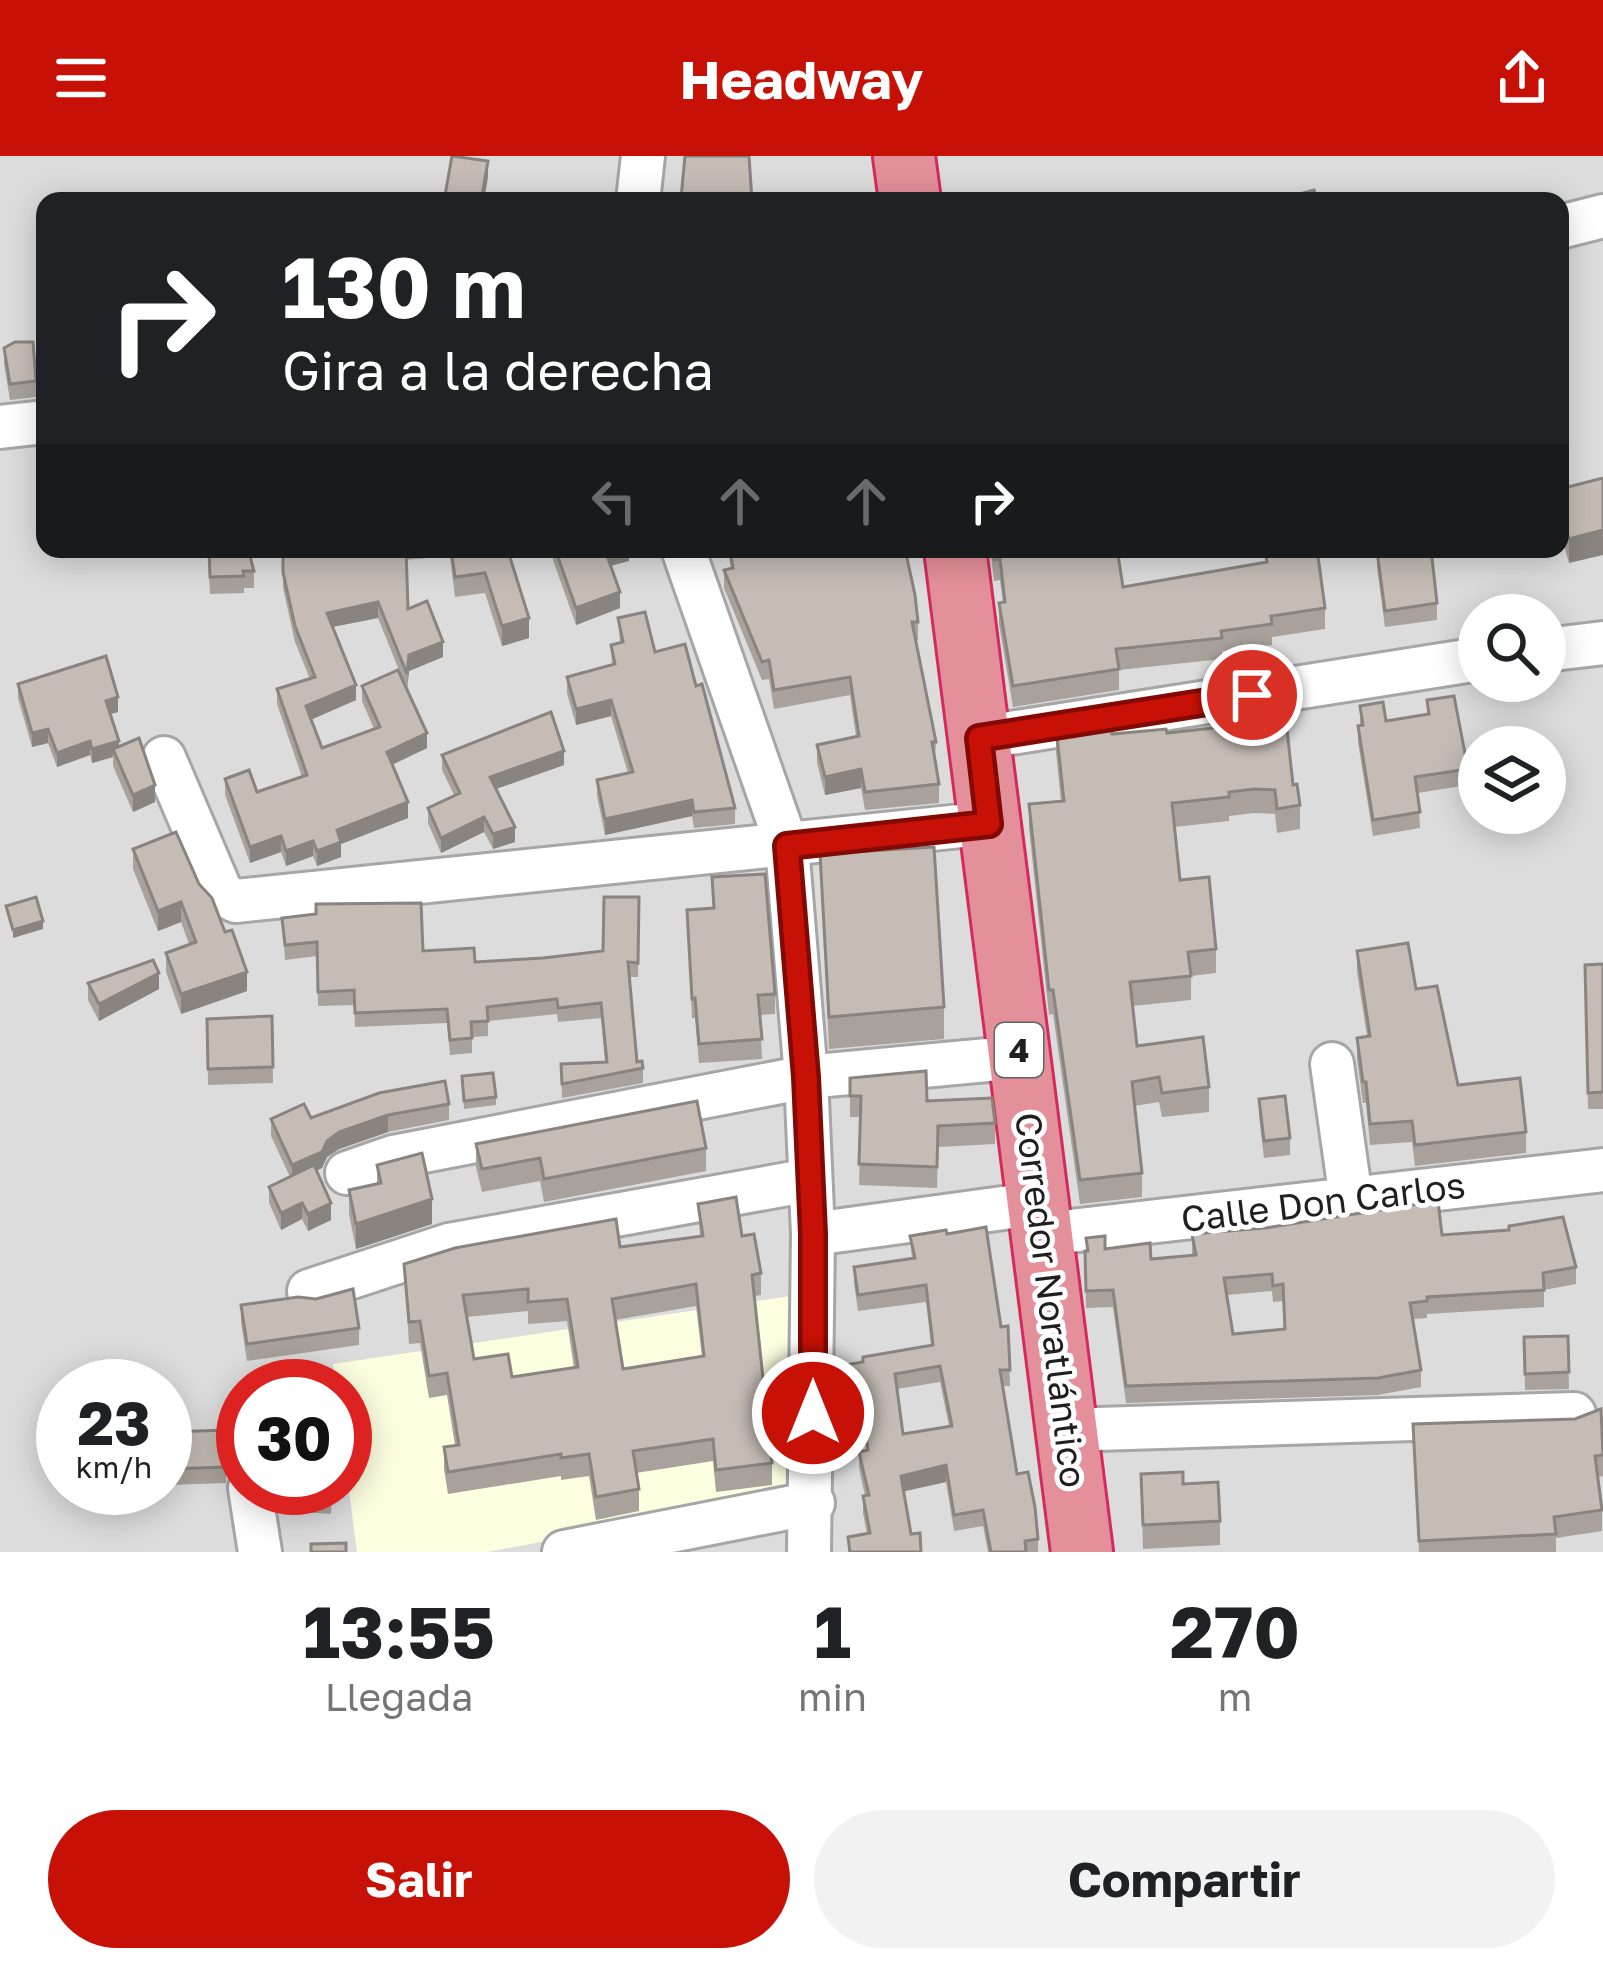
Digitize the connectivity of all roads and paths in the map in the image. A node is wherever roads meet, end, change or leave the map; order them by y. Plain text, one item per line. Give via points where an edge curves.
1 (644, 156) edge
2 (904, 156) edge
3 (639, 192) edge
4 (909, 192) edge
5 (1603, 216) edge
6 (1569, 225) edge
7 (36, 423) edge
8 (0, 427) edge
9 (686, 558) edge
10 (956, 558) edge
11 (1603, 643) edge
12 (1566, 647) edge
13 (1458, 662) edge
14 (979, 738) junction
15 (164, 758) dead end
16 (989, 824) junction
17 (787, 846) junction
18 (1020, 1057) junction
19 (1332, 1064) dead end
20 (806, 1077) junction
21 (1603, 1169) edge
22 (347, 1173) dead end
23 (810, 1180) junction
24 (1352, 1198) junction
25 (1042, 1219) junction
26 (813, 1234) junction
27 (309, 1291) dead end
28 (1574, 1414) edge
29 (1066, 1430) junction
30 (813, 1503) junction
31 (254, 1515) edge
32 (260, 1552) edge
33 (564, 1552) edge
34 (809, 1552) edge
35 (1082, 1552) edge

1 - 3 street
2 - 4 highway
5 - 6 street
7 - 8 street
9 - 17 street
10 - 14 highway, Corredor Noratlántico / 4
11 - 12 street
13 - 14 street
14 - 16 highway, Corredor Noratlántico / 4
15 - 17 street via 222,894 236,901
16 - 17 street
16 - 18 highway, Corredor Noratlántico / 4
17 - 20 street
18 - 20 street
18 - 25 highway, Corredor Noratlántico / 4
19 - 24 street
20 - 22 street via 393,1156
20 - 23 street
21 - 24 street, Calle Don Carlos
23 - 26 street
23 - 27 street via 448,1245
24 - 25 street, Calle Don Carlos
25 - 26 street, Calle Don Carlos
25 - 29 highway, Corredor Noratlántico / 4
26 - 30 street
28 - 29 street
29 - 35 highway, Corredor Noratlántico / 4
30 - 33 street
30 - 34 street
31 - 32 street

